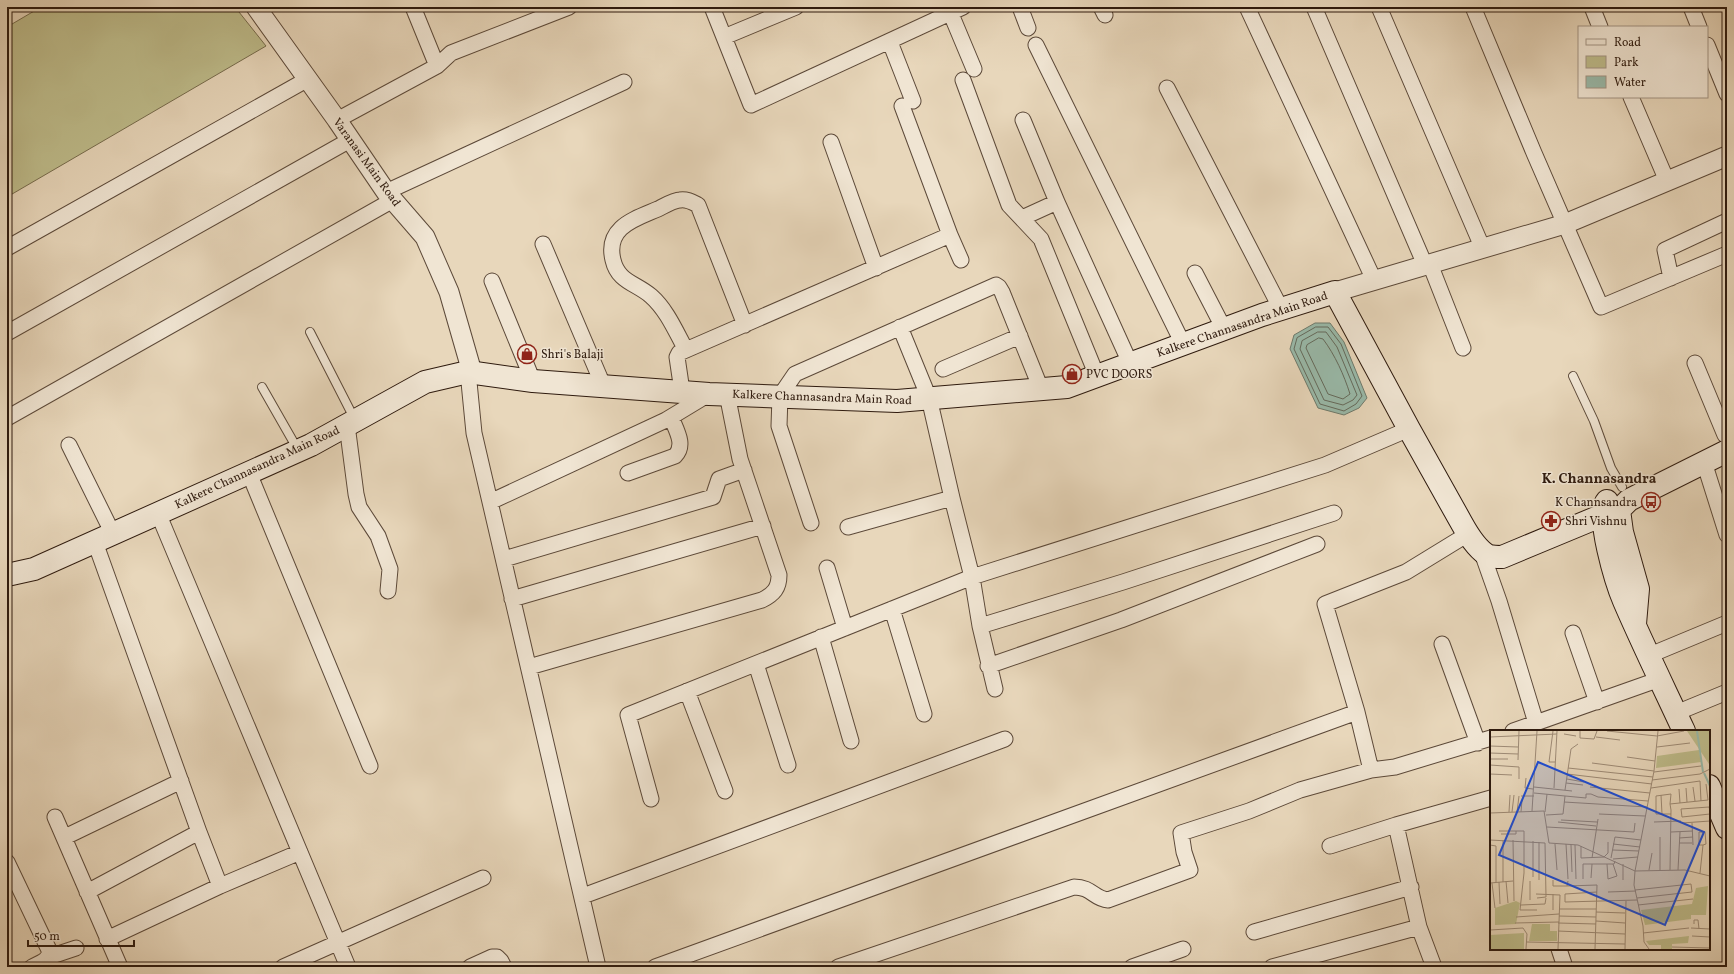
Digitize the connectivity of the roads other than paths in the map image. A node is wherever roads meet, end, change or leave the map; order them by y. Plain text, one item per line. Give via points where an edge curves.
1 (256, 7) edge
2 (413, 7) edge
3 (569, 7) edge
4 (712, 7) edge
5 (796, 7) edge
6 (1020, 7) edge
7 (1246, 7) edge
8 (1314, 7) edge
9 (1379, 7) edge
10 (1473, 7) edge
11 (1592, 7) edge
12 (1691, 7) edge
13 (957, 10) edge
14 (1600, 26) edge
15 (1699, 26) edge
16 (1028, 28) dead end
17 (724, 37) junction
18 (890, 42) junction
19 (1036, 45) dead end
20 (1708, 48) edge
21 (437, 66) junction
22 (974, 69) dead end
23 (308, 80) junction
24 (963, 80) dead end
25 (624, 82) dead end
26 (1167, 88) dead end
27 (1727, 94) edge
28 (1631, 98) edge
29 (337, 120) junction
30 (1023, 120) dead end
31 (350, 140) junction
32 (831, 142) dead end
33 (1727, 156) edge
34 (1667, 181) junction
35 (390, 196) junction
36 (1057, 202) junction
37 (1022, 218) junction
38 (1727, 221) edge
39 (1565, 224) junction
40 (950, 235) junction
41 (543, 244) dead end
42 (7, 248) edge
43 (1483, 249) junction
44 (1727, 254) edge
45 (961, 260) dead end
46 (1427, 265) junction
47 (876, 268) junction
48 (1194, 273) dead end
49 (1671, 278) junction
50 (1374, 280) junction
51 (492, 282) dead end
52 (1335, 292) junction
53 (1281, 309) junction
54 (745, 325) junction
55 (900, 327) junction
56 (1224, 329) junction
57 (310, 332) dead end
58 (7, 333) edge
59 (1020, 336) junction
60 (1183, 344) junction
61 (1463, 348) dead end
62 (686, 350) junction
63 (1695, 363) dead end
64 (1130, 364) junction
65 (943, 369) dead end
66 (470, 372) junction
67 (1097, 376) junction
68 (1573, 376) dead end
69 (533, 381) junction
70 (603, 385) junction
71 (262, 387) dead end
72 (1040, 389) junction
73 (682, 391) junction
74 (718, 394) junction
75 (780, 396) junction
76 (929, 398) junction
77 (671, 417) junction
78 (7, 418) edge
79 (351, 422) junction
80 (1409, 429) junction
81 (1726, 440) edge
82 (69, 445) dead end
83 (298, 451) junction
84 (1690, 463) junction
85 (744, 470) junction
86 (249, 473) junction
87 (628, 473) dead end
88 (1622, 487) junction
89 (952, 498) junction
90 (490, 502) junction
91 (1611, 512) junction
92 (158, 513) junction
93 (1334, 513) dead end
94 (811, 523) dead end
95 (763, 526) junction
96 (848, 527) dead end
97 (1727, 535) edge
98 (104, 538) junction
99 (1475, 542) junction
100 (1317, 544) dead end
101 (504, 559) junction
102 (828, 568) dead end
103 (7, 575) edge
104 (972, 577) junction
105 (388, 591) dead end
106 (512, 599) junction
107 (892, 609) junction
108 (1727, 623) edge
109 (980, 626) junction
110 (845, 628) junction
111 (1573, 633) dead end
112 (822, 637) junction
113 (1442, 644) dead end
114 (1650, 655) junction
115 (756, 664) junction
116 (988, 666) junction
117 (529, 667) junction
118 (1660, 679) junction
119 (995, 689) dead end
120 (687, 691) junction
121 (1727, 692) edge
122 (1597, 702) junction
123 (1357, 712) junction
124 (924, 714) dead end
125 (1680, 722) edge
126 (1536, 723) junction
127 (1517, 730) edge
128 (1004, 738) dead end
129 (851, 741) dead end
130 (1485, 741) edge
131 (788, 765) dead end
132 (370, 766) dead end
133 (1371, 770) junction
134 (181, 781) junction
135 (1710, 788) edge
136 (725, 791) dead end
137 (1490, 798) edge
138 (651, 799) dead end
139 (55, 817) dead end
140 (1396, 825) junction
141 (1727, 828) edge
142 (199, 832) junction
143 (65, 837) junction
144 (1330, 846) dead end
145 (300, 852) junction
146 (7, 862) edge
147 (483, 878) dead end
148 (220, 886) junction
149 (1410, 887) junction
150 (87, 892) junction
151 (583, 896) junction
152 (1419, 927) junction
153 (1254, 932) dead end
154 (107, 939) junction
155 (338, 941) junction
156 (76, 948) dead end
157 (1183, 949) dead end
158 (1559, 950) edge
159 (49, 957) junction
160 (32, 967) edge
161 (120, 967) edge
162 (283, 967) edge
163 (348, 967) edge
164 (470, 967) edge
165 (504, 967) edge
166 (598, 967) edge
167 (655, 967) edge
168 (838, 967) edge
169 (1132, 967) edge
170 (1272, 967) edge
171 (1434, 967) edge
172 (1565, 967) edge

1 - 23 street, Varanasi Main Road
2 - 21 street
3 - 21 street via 451,52
4 - 17 street
5 - 17 street
6 - 16 street
7 - 50 street
8 - 46 street
9 - 43 street
10 - 39 street
11 - 14 street
12 - 15 street
13 - 18 street
13 - 22 street
17 - 18 street via 751,105
18 - 40 street
19 - 60 street
20 - 27 street
21 - 29 street
23 - 29 street, Varanasi Main Road
23 - 42 street
24 - 37 street via 1009,205
25 - 35 street
26 - 53 street
28 - 34 street
29 - 31 street, Varanasi Main Road
30 - 36 street
31 - 35 street, Varanasi Main Road
31 - 58 street
32 - 47 street
33 - 34 street
34 - 39 street
35 - 66 street, Varanasi Main Road via 425,237 449,292
35 - 78 street
36 - 37 street
36 - 64 street
37 - 67 street via 1042,238
38 - 49 street via 1665,250
39 - 43 street
39 - 49 street via 1601,307
40 - 45 street
40 - 47 street
41 - 70 street
43 - 46 street
44 - 49 street
46 - 50 street
46 - 61 street
47 - 54 street
48 - 56 street
50 - 52 street
51 - 69 street
52 - 53 main road, Kalkere Channasandra Main Road
52 - 80 main road, Kalkere Channasandra Main Road
53 - 56 main road, Kalkere Channasandra Main Road
54 - 62 street
54 - 62 street via 698,205 680,199 625,223 617,232 613,244 613,258 617,272 651,296 661,308
55 - 59 street via 996,286 1002,292
55 - 75 street via 795,374
55 - 76 street
56 - 60 main road, Kalkere Channasandra Main Road
57 - 79 lane
59 - 65 street
59 - 72 street
60 - 64 main road, Kalkere Channasandra Main Road
62 - 73 street via 677,357
63 - 81 street
64 - 67 main road, Kalkere Channasandra Main Road
66 - 69 main road, Kalkere Channasandra Main Road
66 - 79 main road, Kalkere Channasandra Main Road via 424,382
66 - 90 street via 474,433
67 - 72 main road, Kalkere Channasandra Main Road via 1067,387
68 - 88 lane via 1594,421 1611,468
69 - 70 main road, Kalkere Channasandra Main Road
70 - 73 main road, Kalkere Channasandra Main Road
71 - 83 lane
72 - 76 main road, Kalkere Channasandra Main Road
73 - 74 main road, Kalkere Channasandra Main Road
74 - 75 main road, Kalkere Channasandra Main Road
74 - 77 street
74 - 85 street
75 - 76 main road, Kalkere Channasandra Main Road via 897,401
75 - 94 street via 779,426
76 - 89 street
77 - 87 street via 681,444 680,451 675,456
77 - 90 street
79 - 83 main road, Kalkere Channasandra Main Road
79 - 105 street via 356,494 359,507 378,536 390,569
80 - 99 main road, Kalkere Channasandra Main Road
80 - 104 street via 1325,465
81 - 84 main road
82 - 98 street
83 - 86 main road, Kalkere Channasandra Main Road
84 - 88 main road
84 - 91 main road
84 - 97 street
85 - 95 street
85 - 101 street via 719,479 714,497
86 - 92 main road, Kalkere Channasandra Main Road
86 - 132 street
88 - 91 main road via 1605,504
89 - 96 street
89 - 104 street
90 - 101 street
91 - 99 main road via 1502,558 1489,556
91 - 114 main road via 1606,543 1623,600
92 - 98 main road, Kalkere Channasandra Main Road
92 - 145 street
93 - 109 street
95 - 106 street
95 - 117 street via 779,575 779,583 771,596
98 - 103 main road, Kalkere Channasandra Main Road via 34,569
98 - 134 street
99 - 123 street via 1325,604
99 - 126 street via 1499,601
100 - 116 street via 1121,620
101 - 106 street
102 - 110 street
104 - 107 street
104 - 109 street
106 - 117 street
107 - 110 street
107 - 124 street
108 - 114 street
109 - 116 street
110 - 112 street
111 - 122 street
112 - 115 street
112 - 129 street
113 - 130 street
114 - 118 main road
115 - 120 street
115 - 131 street
116 - 119 street
117 - 151 street
118 - 122 street
118 - 125 main road
120 - 136 street
120 - 138 street via 628,715
121 - 125 street
122 - 126 street
123 - 133 street
123 - 167 street
126 - 127 street
128 - 151 street
130 - 133 street via 1395,767
133 - 168 street via 1300,790 1249,811 1182,833 1184,852 1190,870 1144,888 1108,900 1098,897 1084,887 1074,887
134 - 142 street
134 - 143 street
135 - 141 main road
137 - 140 street
139 - 143 street
140 - 144 street
140 - 149 street
142 - 148 street
142 - 150 street
143 - 150 street
145 - 148 street
145 - 155 street
146 - 159 street via 50,952
147 - 155 street
148 - 154 street
149 - 152 street
149 - 153 street
150 - 154 street
151 - 166 street
152 - 170 street
152 - 171 street
154 - 161 street
155 - 162 street
155 - 163 street
156 - 159 street
157 - 169 street
158 - 172 street
159 - 160 street
164 - 165 street via 497,957

